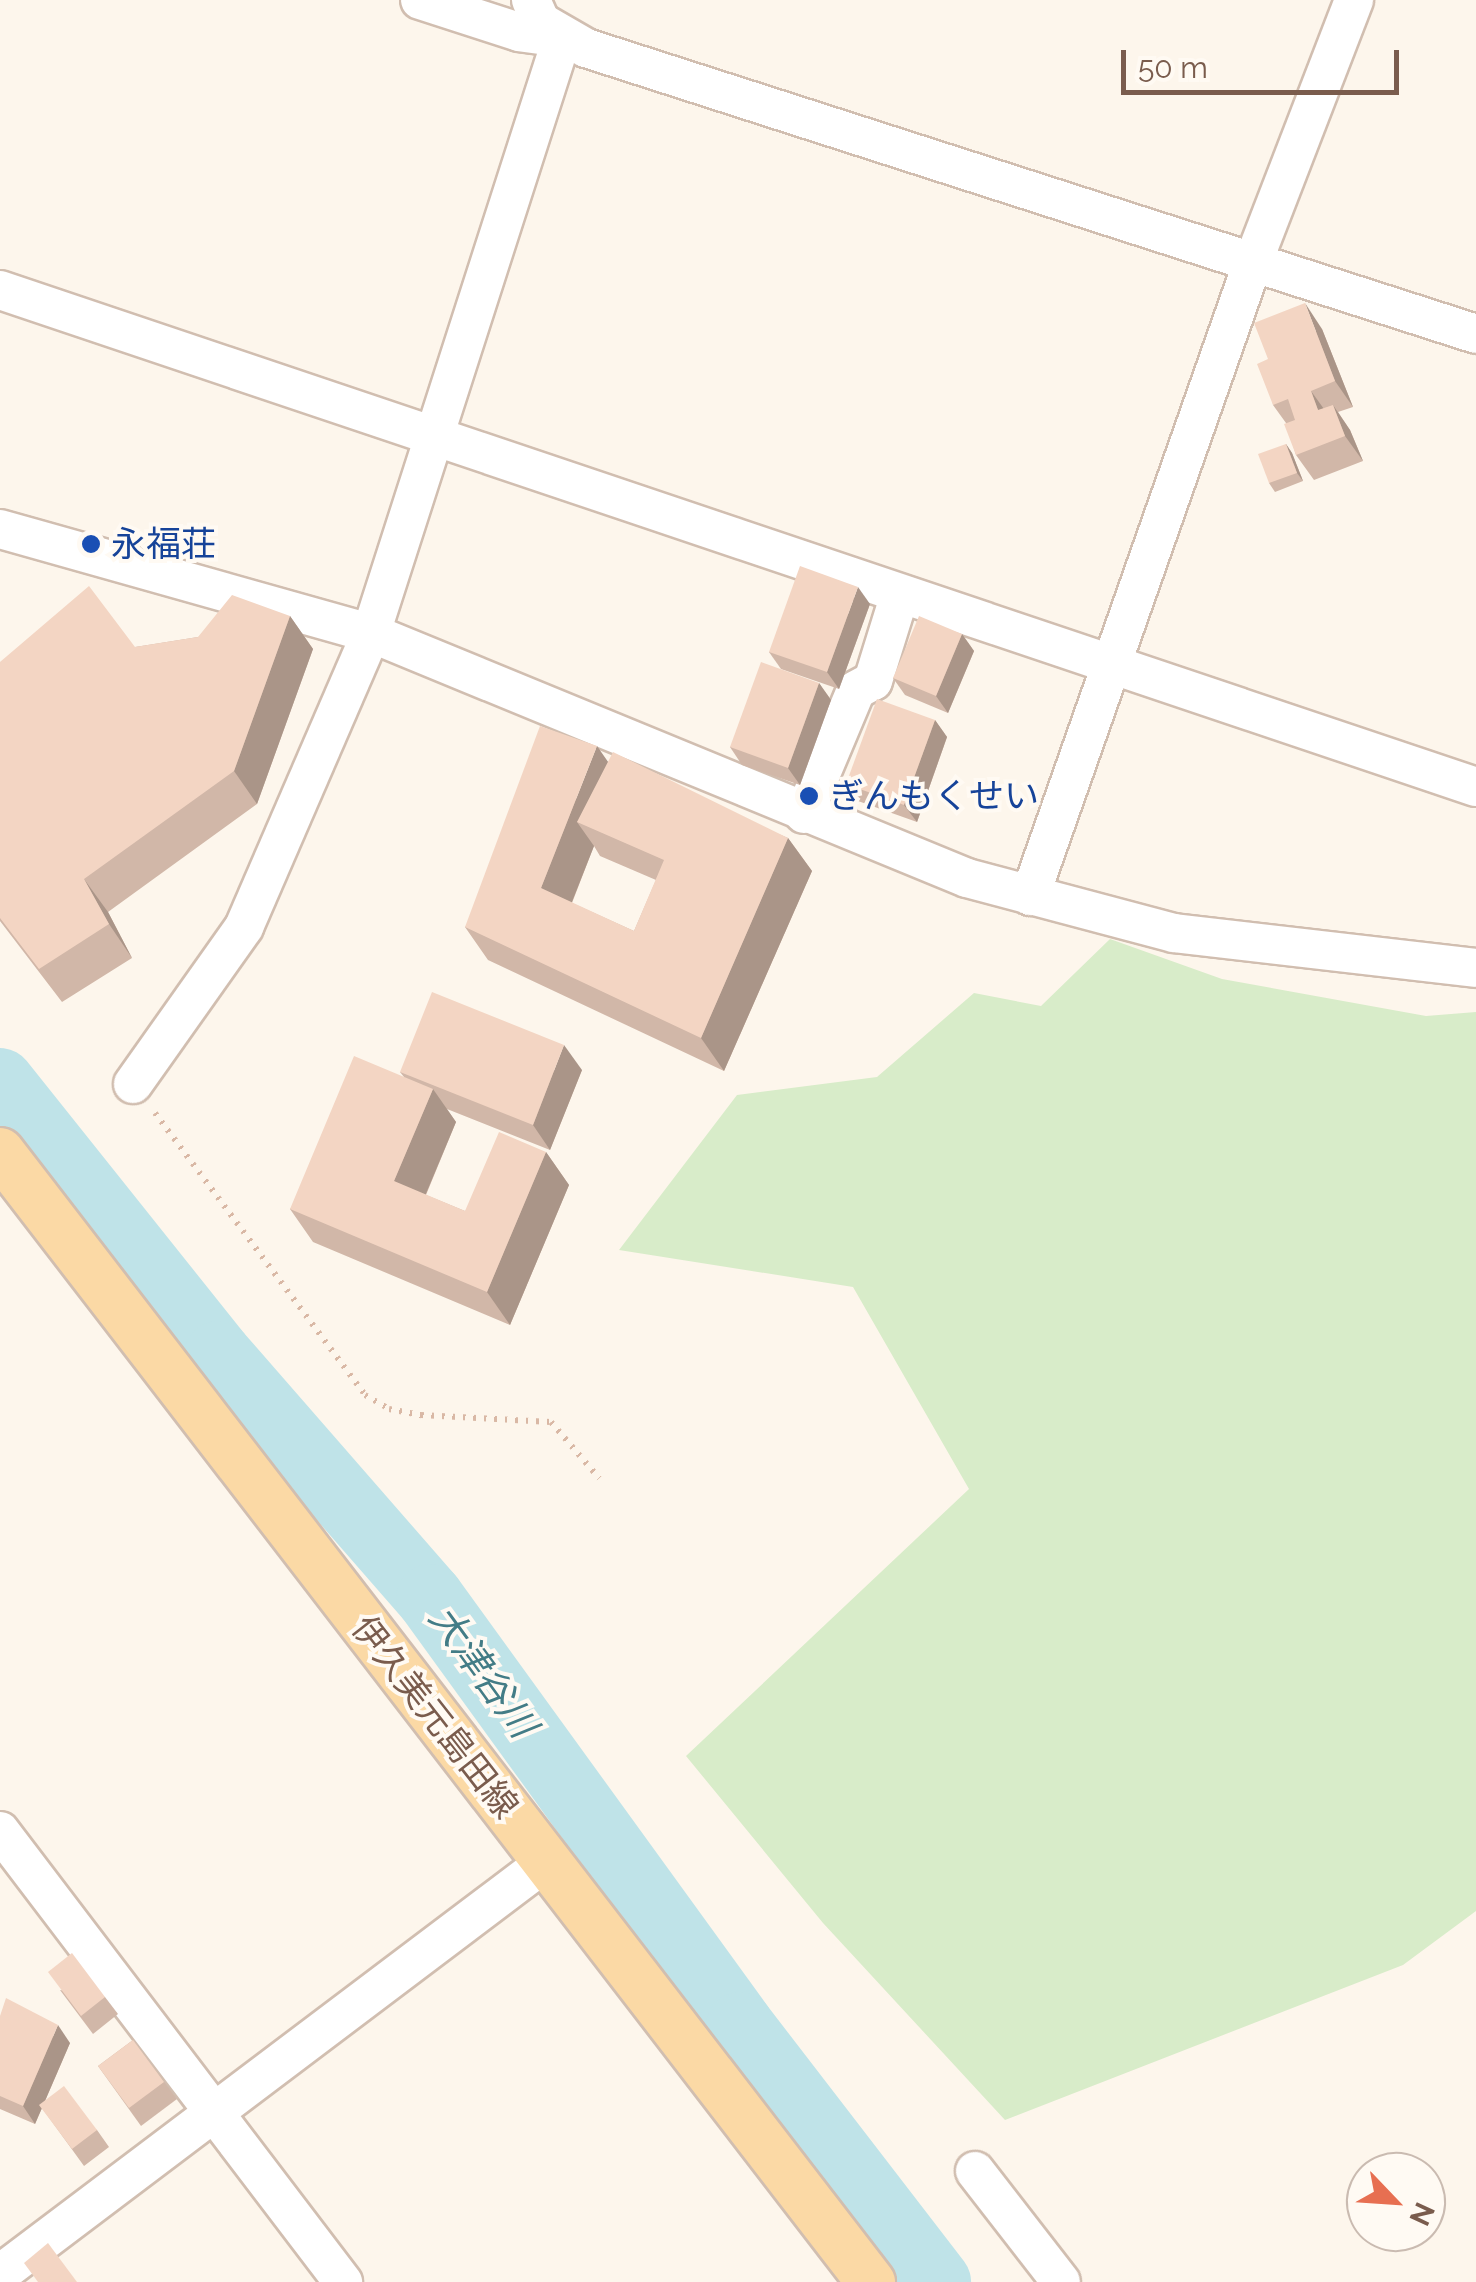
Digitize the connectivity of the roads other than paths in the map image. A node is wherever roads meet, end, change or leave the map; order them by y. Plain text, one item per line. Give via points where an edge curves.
1 (420, 0) edge
2 (531, 0) edge
3 (1354, 0) edge
4 (562, 38) junction
5 (1253, 262) junction
6 (0, 290) edge
7 (1476, 334) edge
8 (434, 438) junction
9 (0, 529) edge
10 (900, 594) junction
11 (372, 633) junction
12 (1113, 665) junction
13 (1476, 787) edge
14 (804, 814) junction
15 (1030, 896) junction
16 (1476, 968) edge
17 (133, 1084) road end
18 (0, 1152) edge
19 (0, 1831) edge
20 (547, 1862) junction
21 (215, 2113) junction
22 (975, 2172) dead end
23 (0, 2274) edge
24 (344, 2282) edge
25 (871, 2282) edge
26 (1062, 2282) edge

1 - 4 street via 519,32
2 - 4 street via 541,22
3 - 5 street
4 - 5 street
4 - 8 street
5 - 7 street
5 - 12 street
6 - 8 street
8 - 10 street
8 - 11 street
9 - 11 street
10 - 12 street
10 - 14 street via 873,681 856,690
11 - 14 street
11 - 17 street via 244,928
12 - 13 street
12 - 15 street
14 - 15 street
15 - 16 street via 1174,933
18 - 20 main road, 伊久美元島田線
19 - 21 street
20 - 21 street
20 - 25 main road, 伊久美元島田線
21 - 23 street
21 - 24 street
22 - 26 street

